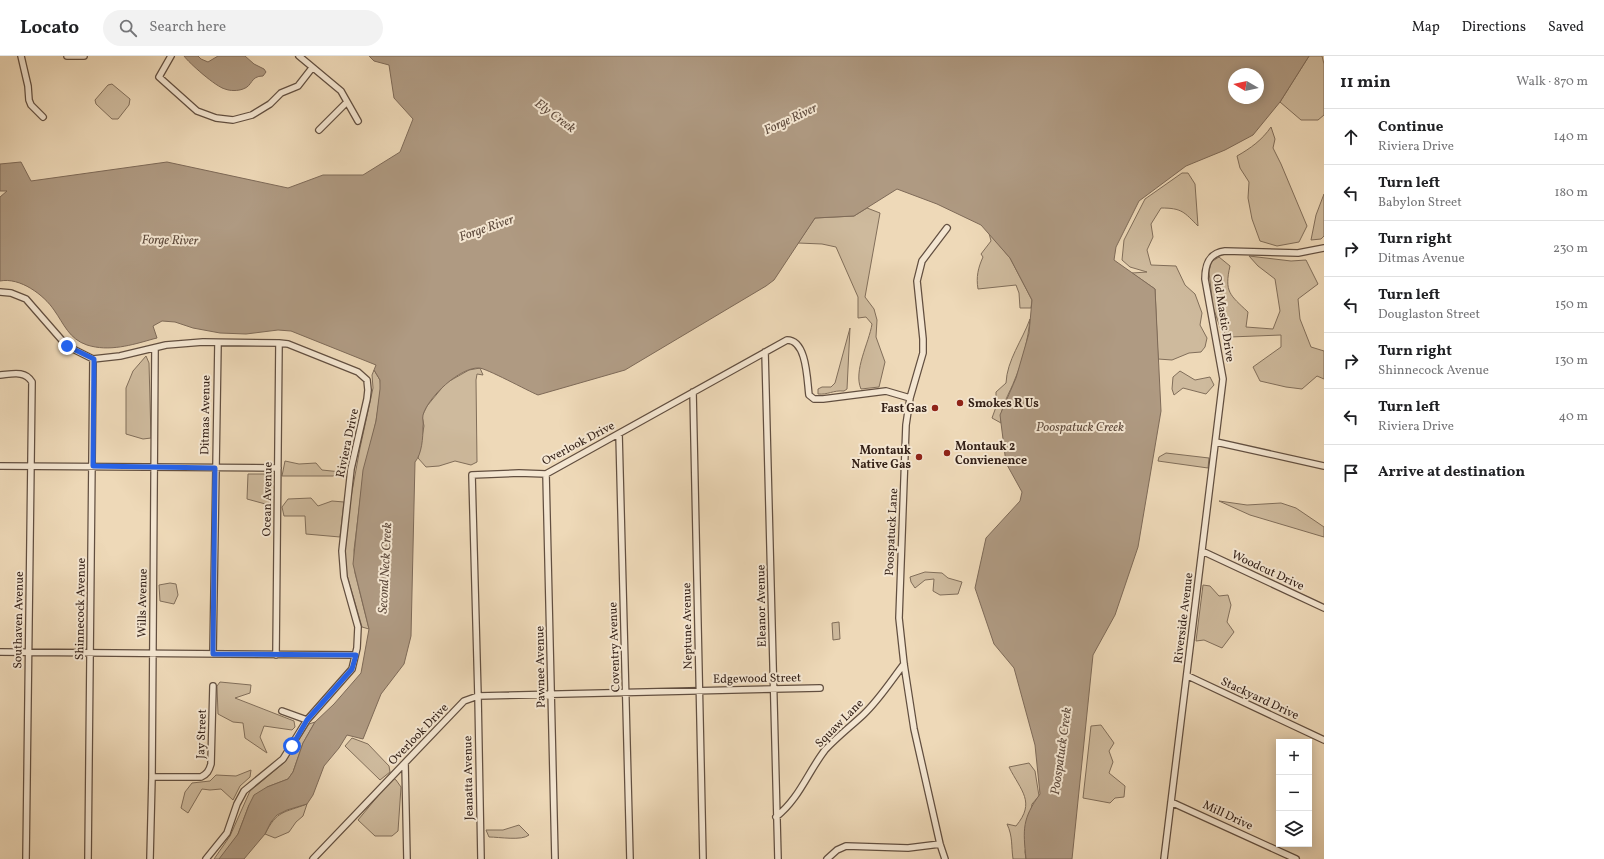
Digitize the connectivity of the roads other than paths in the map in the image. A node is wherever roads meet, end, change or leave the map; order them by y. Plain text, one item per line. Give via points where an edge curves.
1 (21, 56) edge
2 (67, 56) edge
3 (84, 56) edge
4 (171, 56) edge
5 (299, 56) edge
6 (312, 68) junction
7 (347, 102) junction
8 (43, 117) dead end
9 (358, 121) dead end
10 (319, 130) dead end
11 (947, 228) dead end
12 (1324, 248) edge
13 (0, 292) edge
14 (218, 343) junction
15 (279, 343) junction
16 (155, 348) junction
17 (765, 352) junction
18 (94, 359) junction
19 (0, 374) edge
20 (1223, 379) joint
21 (693, 392) junction
22 (910, 398) junction
23 (618, 434) junction
24 (1216, 442) junction
25 (0, 466) edge
26 (31, 466) junction
27 (93, 466) junction
28 (155, 466) junction
29 (1324, 466) edge
30 (215, 468) junction
31 (278, 468) junction
32 (546, 474) junction
33 (1202, 552) junction
34 (1324, 608) edge
35 (0, 652) edge
36 (28, 652) junction
37 (90, 653) junction
38 (152, 653) junction
39 (213, 654) junction
40 (276, 654) junction
41 (356, 655) junction
42 (904, 664) junction
43 (1188, 676) junction
44 (213, 686) dead end
45 (820, 688) dead end
46 (774, 689) junction
47 (699, 690) junction
48 (626, 693) junction
49 (478, 696) junction
50 (551, 696) junction
51 (282, 711) dead end
52 (307, 720) junction
53 (1324, 740) edge
54 (405, 763) junction
55 (152, 777) junction
56 (1172, 802) junction
57 (776, 817) junction
58 (940, 844) junction
59 (26, 859) edge
60 (88, 859) edge
61 (150, 859) edge
62 (206, 859) edge
63 (314, 859) edge
64 (407, 859) edge
65 (481, 859) edge
66 (555, 859) edge
67 (630, 859) edge
68 (703, 859) edge
69 (778, 859) edge
70 (827, 859) edge
71 (945, 859) edge
72 (1164, 859) edge
73 (1296, 859) edge

1 - 8 street via 29,100
2 - 3 street
4 - 6 street via 159,77 197,111 216,118 233,120 252,116 281,93 298,86
5 - 6 street
6 - 7 street via 341,91
7 - 9 street
7 - 10 street
11 - 22 street, Poospatuck Lane via 922,261 917,281 923,353
12 - 20 street, Old Mastic Drive via 1298,253 1225,251 1218,252 1209,259 1205,279
13 - 18 street via 26,299 67,346
14 - 15 street, Riviera Drive
14 - 16 street, Riviera Drive via 203,342
14 - 30 street, Ditmas Avenue
15 - 31 street, Ocean Avenue
15 - 41 street, Riviera Drive via 288,344 358,372 367,380 367,399 352,469 342,551 344,577 358,627
16 - 18 street, Riviera Drive
16 - 28 street, Wills Avenue
17 - 21 street, Overlook Drive
17 - 22 street, Overlook Drive via 787,340 797,343 803,353 809,395 814,399 886,391
17 - 46 street, Eleanor Avenue
18 - 27 street, Shinnecock Avenue
19 - 26 street, Southaven Avenue via 21,373 32,382
20 - 24 street, Riverside Avenue
21 - 23 street, Overlook Drive
21 - 47 street, Neptune Avenue
22 - 42 street, Poospatuck Lane via 905,429 899,575 899,618
23 - 32 street, Overlook Drive
23 - 48 street, Coventry Avenue
24 - 29 street
24 - 33 street, Riverside Avenue
25 - 26 street
26 - 27 street
26 - 36 street, Southaven Avenue
27 - 28 street
27 - 37 street, Shinnecock Avenue
28 - 30 street
28 - 38 street, Wills Avenue
30 - 31 street
30 - 39 street, Ditmas Avenue
31 - 40 street, Ocean Avenue
32 - 49 street, Overlook Drive via 472,475
32 - 50 street, Pawnee Avenue
33 - 34 street, Woodcut Drive
33 - 43 street, Riverside Avenue
35 - 36 street
36 - 37 street
36 - 59 street, Southaven Avenue
37 - 38 street
37 - 60 street, Shinnecock Avenue
38 - 39 street
38 - 55 street, Wills Avenue
39 - 40 street
40 - 41 street
41 - 52 street, Riviera Drive via 352,669
42 - 57 street, Squaw Lane via 864,714 833,741 791,804
42 - 58 street, Poospatuck Lane via 914,729
43 - 53 street, Stackyard Drive
43 - 56 street, Riverside Avenue
44 - 55 street, Jay Street via 210,770 200,777
45 - 46 street, Edgewood Street
46 - 47 street, Edgewood Street
46 - 57 street, Eleanor Avenue
47 - 48 street, Edgewood Street
47 - 68 street, Neptune Avenue
48 - 50 street, Edgewood Street
48 - 67 street, Coventry Avenue
49 - 50 street, Edgewood Street
49 - 54 street, Overlook Drive via 464,701
49 - 65 street, Jeanatta Avenue
50 - 66 street, Pawnee Avenue
51 - 52 street
52 - 62 street, Riviera Drive via 283,759 244,791 226,833
54 - 63 street, Overlook Drive
54 - 64 street
55 - 61 street, Wills Avenue
56 - 72 street, Riverside Avenue
56 - 73 street, Mill Drive
57 - 69 street, Eleanor Avenue
58 - 70 street via 908,848 846,846
58 - 71 street, Poospatuck Lane

